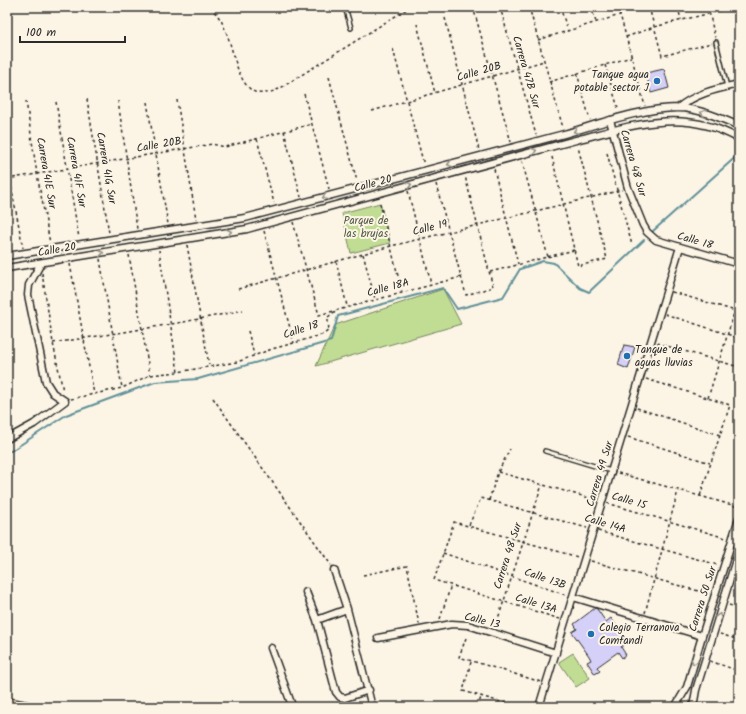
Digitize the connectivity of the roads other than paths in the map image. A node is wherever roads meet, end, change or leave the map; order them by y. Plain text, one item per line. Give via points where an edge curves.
1 (345, 7) edge
2 (351, 28) dead end
3 (716, 42) road end
4 (739, 84) edge
5 (727, 87) junction
6 (678, 108) junction
7 (610, 120) junction
8 (739, 126) edge
9 (613, 130) junction
10 (739, 139) edge
11 (647, 232) joint
12 (680, 247) junction
13 (7, 256) edge
14 (41, 263) junction
15 (739, 264) edge
16 (7, 268) edge
17 (7, 439) edge
18 (544, 451) dead end
19 (611, 471) junction
20 (739, 518) edge
21 (739, 550) edge
22 (334, 570) road end
23 (306, 592) dead end
24 (573, 597) junction
25 (347, 609) junction
26 (317, 620) junction
27 (702, 636) junction
28 (378, 638) dead end
29 (271, 648) dead end
30 (556, 653) junction
31 (369, 690) junction
32 (7, 703) edge
33 (25, 707) edge
34 (291, 707) edge
35 (372, 707) edge
36 (539, 707) edge
37 (674, 707) edge
38 (693, 707) edge

1 - 2 lane
3 - 5 lane
4 - 5 street, Calle 20
5 - 6 street, Calle 20 via 701,94
6 - 7 street, Calle 20
8 -> 6 street, Calle 20 via 722,118
7 - 9 street, Carrera 48 Sur
7 -> 13 street, Calle 20 via 245,218
9 - 10 street, Calle 20 via 677,120 719,129
9 - 11 street, Carrera 48 Sur via 628,188
14 -> 9 street, Calle 20 via 262,225
11 - 12 street, Calle 18 via 656,240
12 - 15 street, Calle 18
12 - 19 street, Carrera 49 Sur
14 - 16 street, Calle 20
14 - 17 street via 29,285 28,295 46,382 53,393 65,401 34,424
18 - 19 lane
19 - 24 street, Carrera 49 Sur
20 - 27 street, Carrera 50 Sur
38 -> 21 street, Carrera 50 Sur
22 - 25 street
23 - 26 street
24 - 27 street
24 - 30 street, Carrera 49 Sur
25 - 26 street
25 - 31 street
26 - 31 street via 336,692 345,698
27 -> 37 street, Carrera 50 Sur via 687,687
28 - 30 street, Calle 13 via 452,624 468,625
29 - 34 street via 292,703
30 - 36 street, Carrera 49 Sur
31 - 35 street
32 - 33 highway

